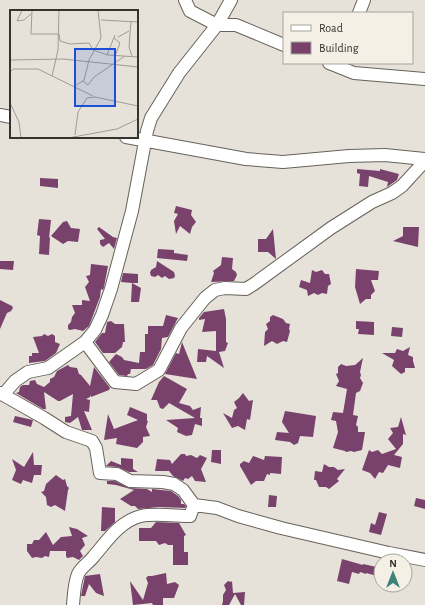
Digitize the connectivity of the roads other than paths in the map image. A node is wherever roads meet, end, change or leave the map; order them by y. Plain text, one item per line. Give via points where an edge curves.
1 (185, 0) edge
2 (231, 0) edge
3 (364, 0) edge
4 (359, 12) edge
5 (217, 25) junction
6 (283, 45) edge
7 (335, 64) edge
8 (424, 76) edge
9 (0, 115) edge
10 (10, 116) edge
11 (131, 138) edge
12 (145, 141) junction
13 (425, 160) edge
14 (85, 342) junction
15 (1, 394) edge
16 (194, 505) junction
17 (425, 560) edge
18 (73, 605) edge

1 - 5 street via 190,11
2 - 5 street
3 - 4 street
5 - 6 street via 236,25
5 - 12 street via 157,106
7 - 8 street via 354,73
9 - 10 street
11 - 12 street
12 - 13 street via 283,162 349,156
12 - 14 street via 132,211 111,288 100,320
13 - 14 street via 402,186 331,228 254,284 246,288 215,290 181,328 159,370 136,384 115,382
14 - 15 street via 48,368 28,372
15 - 16 street via 66,432 92,441 96,448 100,473 117,474 130,481 174,484 183,490
16 - 17 street via 217,508 281,528
16 - 18 street via 190,516 141,516 118,529 78,573

